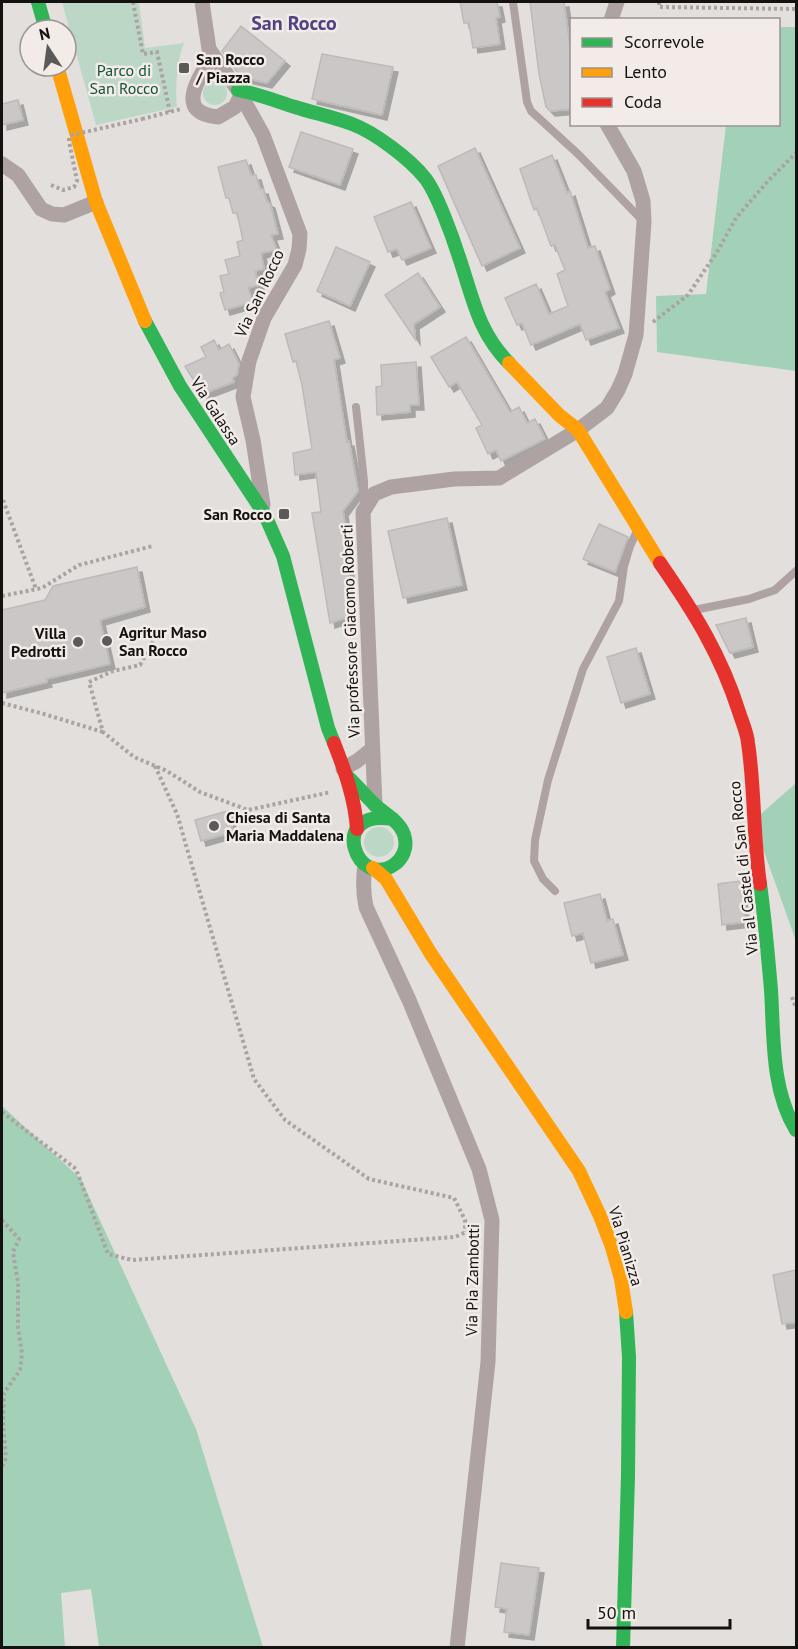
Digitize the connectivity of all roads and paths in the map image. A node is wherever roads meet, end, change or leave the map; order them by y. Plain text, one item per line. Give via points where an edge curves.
1 (38, 2) edge
2 (133, 2) edge
3 (202, 2) edge
4 (513, 2) edge
5 (617, 2) edge
6 (659, 2) edge
7 (796, 9) edge
8 (43, 18) edge
9 (612, 18) edge
10 (213, 55) junction
11 (60, 78) edge
12 (239, 93) junction
13 (179, 110) dead end
14 (170, 112) junction
15 (608, 126) edge
16 (796, 153) edge
17 (2, 164) edge
18 (51, 185) dead end
19 (96, 202) junction
20 (644, 222) junction
21 (636, 335) junction
22 (356, 407) dead end
23 (578, 430) junction
24 (3, 500) edge
25 (363, 512) junction
26 (265, 515) junction
27 (638, 529) junction
28 (153, 546) dead end
29 (796, 571) edge
30 (36, 589) junction
31 (2, 596) edge
32 (693, 610) junction
33 (159, 631) dead end
34 (2, 704) edge
35 (103, 732) junction
36 (372, 749) junction
37 (155, 766) junction
38 (344, 771) junction
39 (350, 788) junction
40 (375, 805) junction
41 (393, 819) junction
42 (357, 829) junction
43 (402, 856) junction
44 (369, 866) junction
45 (555, 891) dead end
46 (406, 911) junction
47 (2, 1112) edge
48 (796, 1130) edge
49 (2, 1220) edge
50 (492, 1220) junction
51 (465, 1232) junction
52 (2, 1467) edge
53 (457, 1647) edge
54 (622, 1647) edge

1 - 8 main road
2 - 14 path via 143,54 157,52
3 - 10 street, Via San Rocco
4 - 20 lane via 531,111
5 - 9 street
6 - 7 path via 659,7
10 - 12 street, Via San Rocco
10 - 12 street via 194,85 196,106 204,114 218,117 235,107
11 - 19 main road, Via Galassa
12 - 23 main road, Via al Castel di San Rocco via 262,95 354,125 415,166 433,192 482,327 494,348
12 - 26 street, Via San Rocco via 263,135 300,234 295,265 264,318 249,361 243,397
13 - 14 path
14 - 18 path, bridge via 72,135 69,141 77,181 74,187 63,190
15 - 20 street, Via professore Giacomo Roberti via 634,171
16 - 21 path via 736,218 688,295
17 - 19 street via 18,175 40,209 52,214 64,215
19 - 26 main road, Via Galassa via 142,316 180,386
20 - 21 street, Via professore Giacomo Roberti
21 - 23 street, Via professore Giacomo Roberti via 618,390 607,408
22 - 25 lane, Via professore Giacomo Roberti
23 - 25 street, Via professore Giacomo Roberti via 499,478 391,487 374,494
23 - 27 main road, Via al Castel di San Rocco
24 - 30 path
25 - 36 street, Via professore Giacomo Roberti
26 - 38 main road, Via Galassa via 283,556 328,728
27 - 32 main road, Via al Castel di San Rocco
27 - 45 lane via 624,566 619,601 583,669 548,780 534,861
28 - 30 path via 79,565
29 - 32 lane via 775,590
30 - 31 path
32 - 48 main road, Via al Castel di San Rocco via 719,660 748,741 776,1073 787,1115
33 - 35 path via 140,665 89,682
34 - 35 path
35 - 37 path via 134,758
36 - 38 street, Via professore Giacomo Roberti
36 - 40 street, Via professore Giacomo Roberti
37 - 39 path via 200,792 248,810
37 - 51 path via 177,814 254,1079 285,1120 369,1179 454,1198 465,1220
38 - 39 main road, Via Galassa
38 - 40 main road, Via Galassa
39 - 42 main road, Via Galassa
40 - 41 main road, Via Galassa
41 - 42 main road via 375,816
41 - 43 main road, Via Pianizza via 406,840
42 - 44 main road, Via Pianizza via 355,853
43 - 44 main road via 390,867
43 - 46 main road, Via Pianizza
44 - 46 main road, Via Pianizza via 386,879
44 - 50 street, Via Pia Zambotti via 363,876 366,907 479,1169
46 - 54 main road, Via Pianizza via 431,954 579,1171 615,1257 628,1331
47 - 51 path via 76,1169 108,1254 132,1260 455,1237
49 - 52 path via 19,1239 13,1252 22,1353 20,1370 4,1393 6,1458
50 - 51 path
50 - 53 street, Via Pia Zambotti via 488,1362

